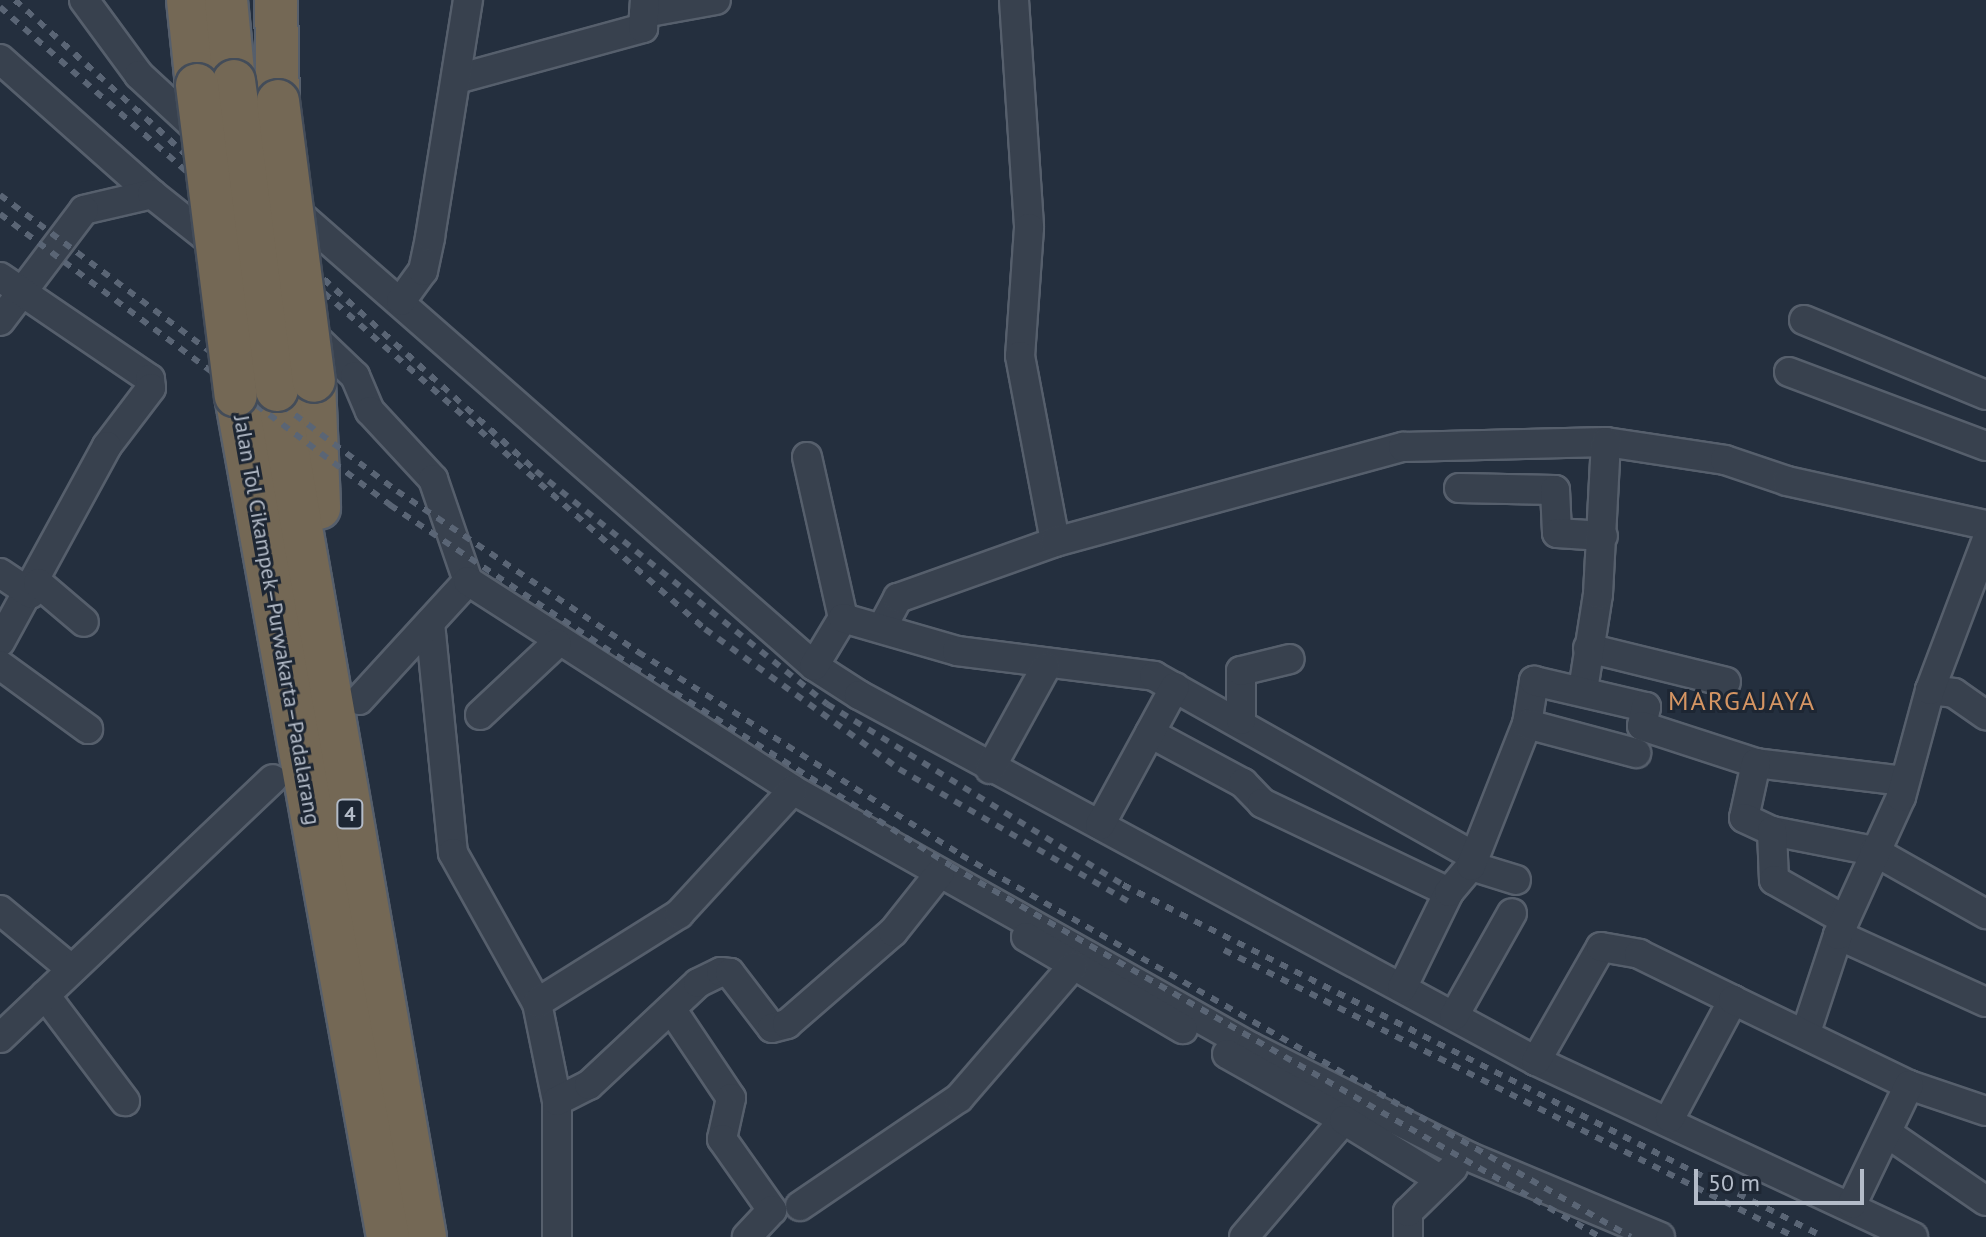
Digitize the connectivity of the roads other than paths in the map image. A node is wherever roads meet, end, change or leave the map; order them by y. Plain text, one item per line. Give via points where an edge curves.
1 (84, 0) edge
2 (188, 0) edge
3 (226, 0) edge
4 (276, 0) edge
5 (468, 0) edge
6 (716, 0) edge
7 (1014, 0) edge
8 (644, 7) edge
9 (0, 59) edge
10 (457, 79) junction
11 (216, 83) junction
12 (152, 194) junction
13 (10, 284) edge
14 (401, 301) junction
15 (1804, 320) dead end
16 (0, 321) edge
17 (1789, 372) dead end
18 (276, 389) junction
19 (1986, 395) edge
20 (1606, 442) junction
21 (1986, 446) edge
22 (807, 457) dead end
23 (1459, 488) dead end
24 (1600, 488) junction
25 (1555, 490) junction
26 (1603, 536) junction
27 (1055, 542) junction
28 (1985, 543) edge
29 (0, 573) edge
30 (468, 581) junction
31 (35, 588) junction
32 (843, 618) junction
33 (84, 622) dead end
34 (430, 623) junction
35 (883, 626) junction
36 (0, 642) edge
37 (557, 643) junction
38 (1588, 648) junction
39 (1290, 659) dead end
40 (0, 665) edge
41 (814, 666) junction
42 (1046, 667) junction
43 (1726, 682) dead end
44 (1175, 687) junction
45 (1583, 690) junction
46 (1930, 690) junction
47 (343, 691) junction
48 (480, 715) dead end
49 (1986, 715) edge
50 (1241, 720) junction
51 (1527, 724) junction
52 (88, 729) dead end
53 (1150, 733) junction
54 (1636, 753) dead end
55 (1756, 763) junction
56 (990, 769) junction
57 (273, 779) dead end
58 (1904, 781) junction
59 (793, 790) junction
60 (1100, 825) junction
61 (1772, 831) junction
62 (1874, 851) junction
63 (1472, 861) junction
64 (936, 877) junction
65 (1516, 880) dead end
66 (1449, 892) junction
67 (0, 910) edge
68 (1512, 913) dead end
69 (1986, 914) edge
70 (1842, 927) junction
71 (1073, 966) junction
72 (71, 969) junction
73 (1402, 988) junction
74 (45, 995) junction
75 (1733, 1000) junction
76 (1986, 1002) edge
77 (537, 1003) junction
78 (672, 1010) junction
79 (1454, 1016) junction
80 (1806, 1032) junction
81 (0, 1038) edge
82 (1536, 1061) junction
83 (1909, 1085) junction
84 (125, 1101) dead end
85 (557, 1101) junction
86 (1986, 1111) edge
87 (1670, 1118) junction
88 (1344, 1120) junction
89 (1887, 1133) junction
90 (1470, 1157) junction
91 (1438, 1178) junction
92 (1986, 1201) edge
93 (1852, 1204) junction
94 (800, 1206) dead end
95 (753, 1235) edge
96 (388, 1237) edge
97 (425, 1237) edge
98 (557, 1237) edge
99 (1244, 1237) edge
100 (1408, 1237) edge
101 (1660, 1237) edge
102 (1913, 1237) edge

1 - 14 street via 171,109
2 - 11 highway, Jalan Tol Cikampek–Purwakarta–Padalarang / 4
3 - 11 highway, Jalan Tol Cikampek–Purwakarta–Padalarang / 4
4 - 18 highway, bridge
5 - 10 street
6 - 8 street
7 - 27 street via 1029,228 1020,356
8 - 10 street via 643,28
9 - 12 street
10 - 14 street via 423,271
11 - 18 highway, Jalan Tol Cikampek–Purwakarta–Padalarang / 4, bridge
12 - 13 street via 84,210
12 - 30 street via 195,223 355,376 370,411 433,479
13 - 16 street
13 - 31 street via 150,379 151,388 107,446
14 - 41 street
15 - 19 street
17 - 21 street
18 - 47 highway, Jalan Tol Cikampek–Purwakarta–Padalarang / 4
18 - 96 highway, Jalan Tol Cikampek–Purwakarta–Padalarang / 4
20 - 24 street
20 - 27 street via 1403,447
20 - 28 street via 1725,460
22 - 32 street via 831,590
23 - 25 street
24 - 25 street
24 - 26 street
25 - 26 street via 1557,533
26 - 38 street
27 - 35 street via 898,598
28 - 46 street
29 - 31 street
30 - 34 street
30 - 37 street
31 - 33 street
31 - 36 street
32 - 35 street
32 - 41 street
34 - 47 street
34 - 77 street via 453,853
35 - 42 street via 957,651
37 - 48 street
37 - 59 street
38 - 43 street
38 - 45 street
39 - 50 street via 1241,671
40 - 52 street
41 - 56 street
42 - 44 street via 1154,676
42 - 56 street
44 - 50 street
44 - 53 street
45 - 51 street via 1534,681
45 - 55 street via 1646,707 1642,726
46 - 49 street via 1954,693
46 - 58 street
47 - 97 highway, Jalan Tol Cikampek–Purwakarta–Padalarang / 4
50 - 63 street
51 - 54 street
51 - 63 street
53 - 60 street
53 - 66 street via 1243,783 1262,803
55 - 58 street
55 - 61 street via 1744,818
56 - 60 street
57 - 72 street
58 - 62 street
59 - 64 street
59 - 77 street via 679,914
60 - 73 street
61 - 62 street
61 - 70 street via 1774,880
62 - 69 street
62 - 70 street
63 - 65 street
63 - 66 street
64 - 71 street
64 - 78 street via 893,932 787,1024 766,1022 730,973 698,983
64 - 90 street via 1251,1047
66 - 73 street
67 - 72 street
68 - 79 street
70 - 76 street
70 - 80 street
71 - 88 street
71 - 94 street via 959,1098
72 - 74 street
73 - 79 street
74 - 81 street
74 - 84 street
75 - 80 street
75 - 82 street via 1639,954 1601,947
75 - 87 street
77 - 85 street
78 - 85 street via 589,1085
78 - 95 street via 731,1098 722,1139 771,1207
79 - 82 street
80 - 83 street
82 - 87 street
83 - 86 street
83 - 89 street
85 - 98 street
87 - 93 street
88 - 91 street
88 - 99 street
89 - 92 street
89 - 93 street
90 - 91 street
90 - 101 street
91 - 100 street via 1408,1212
93 - 102 street

